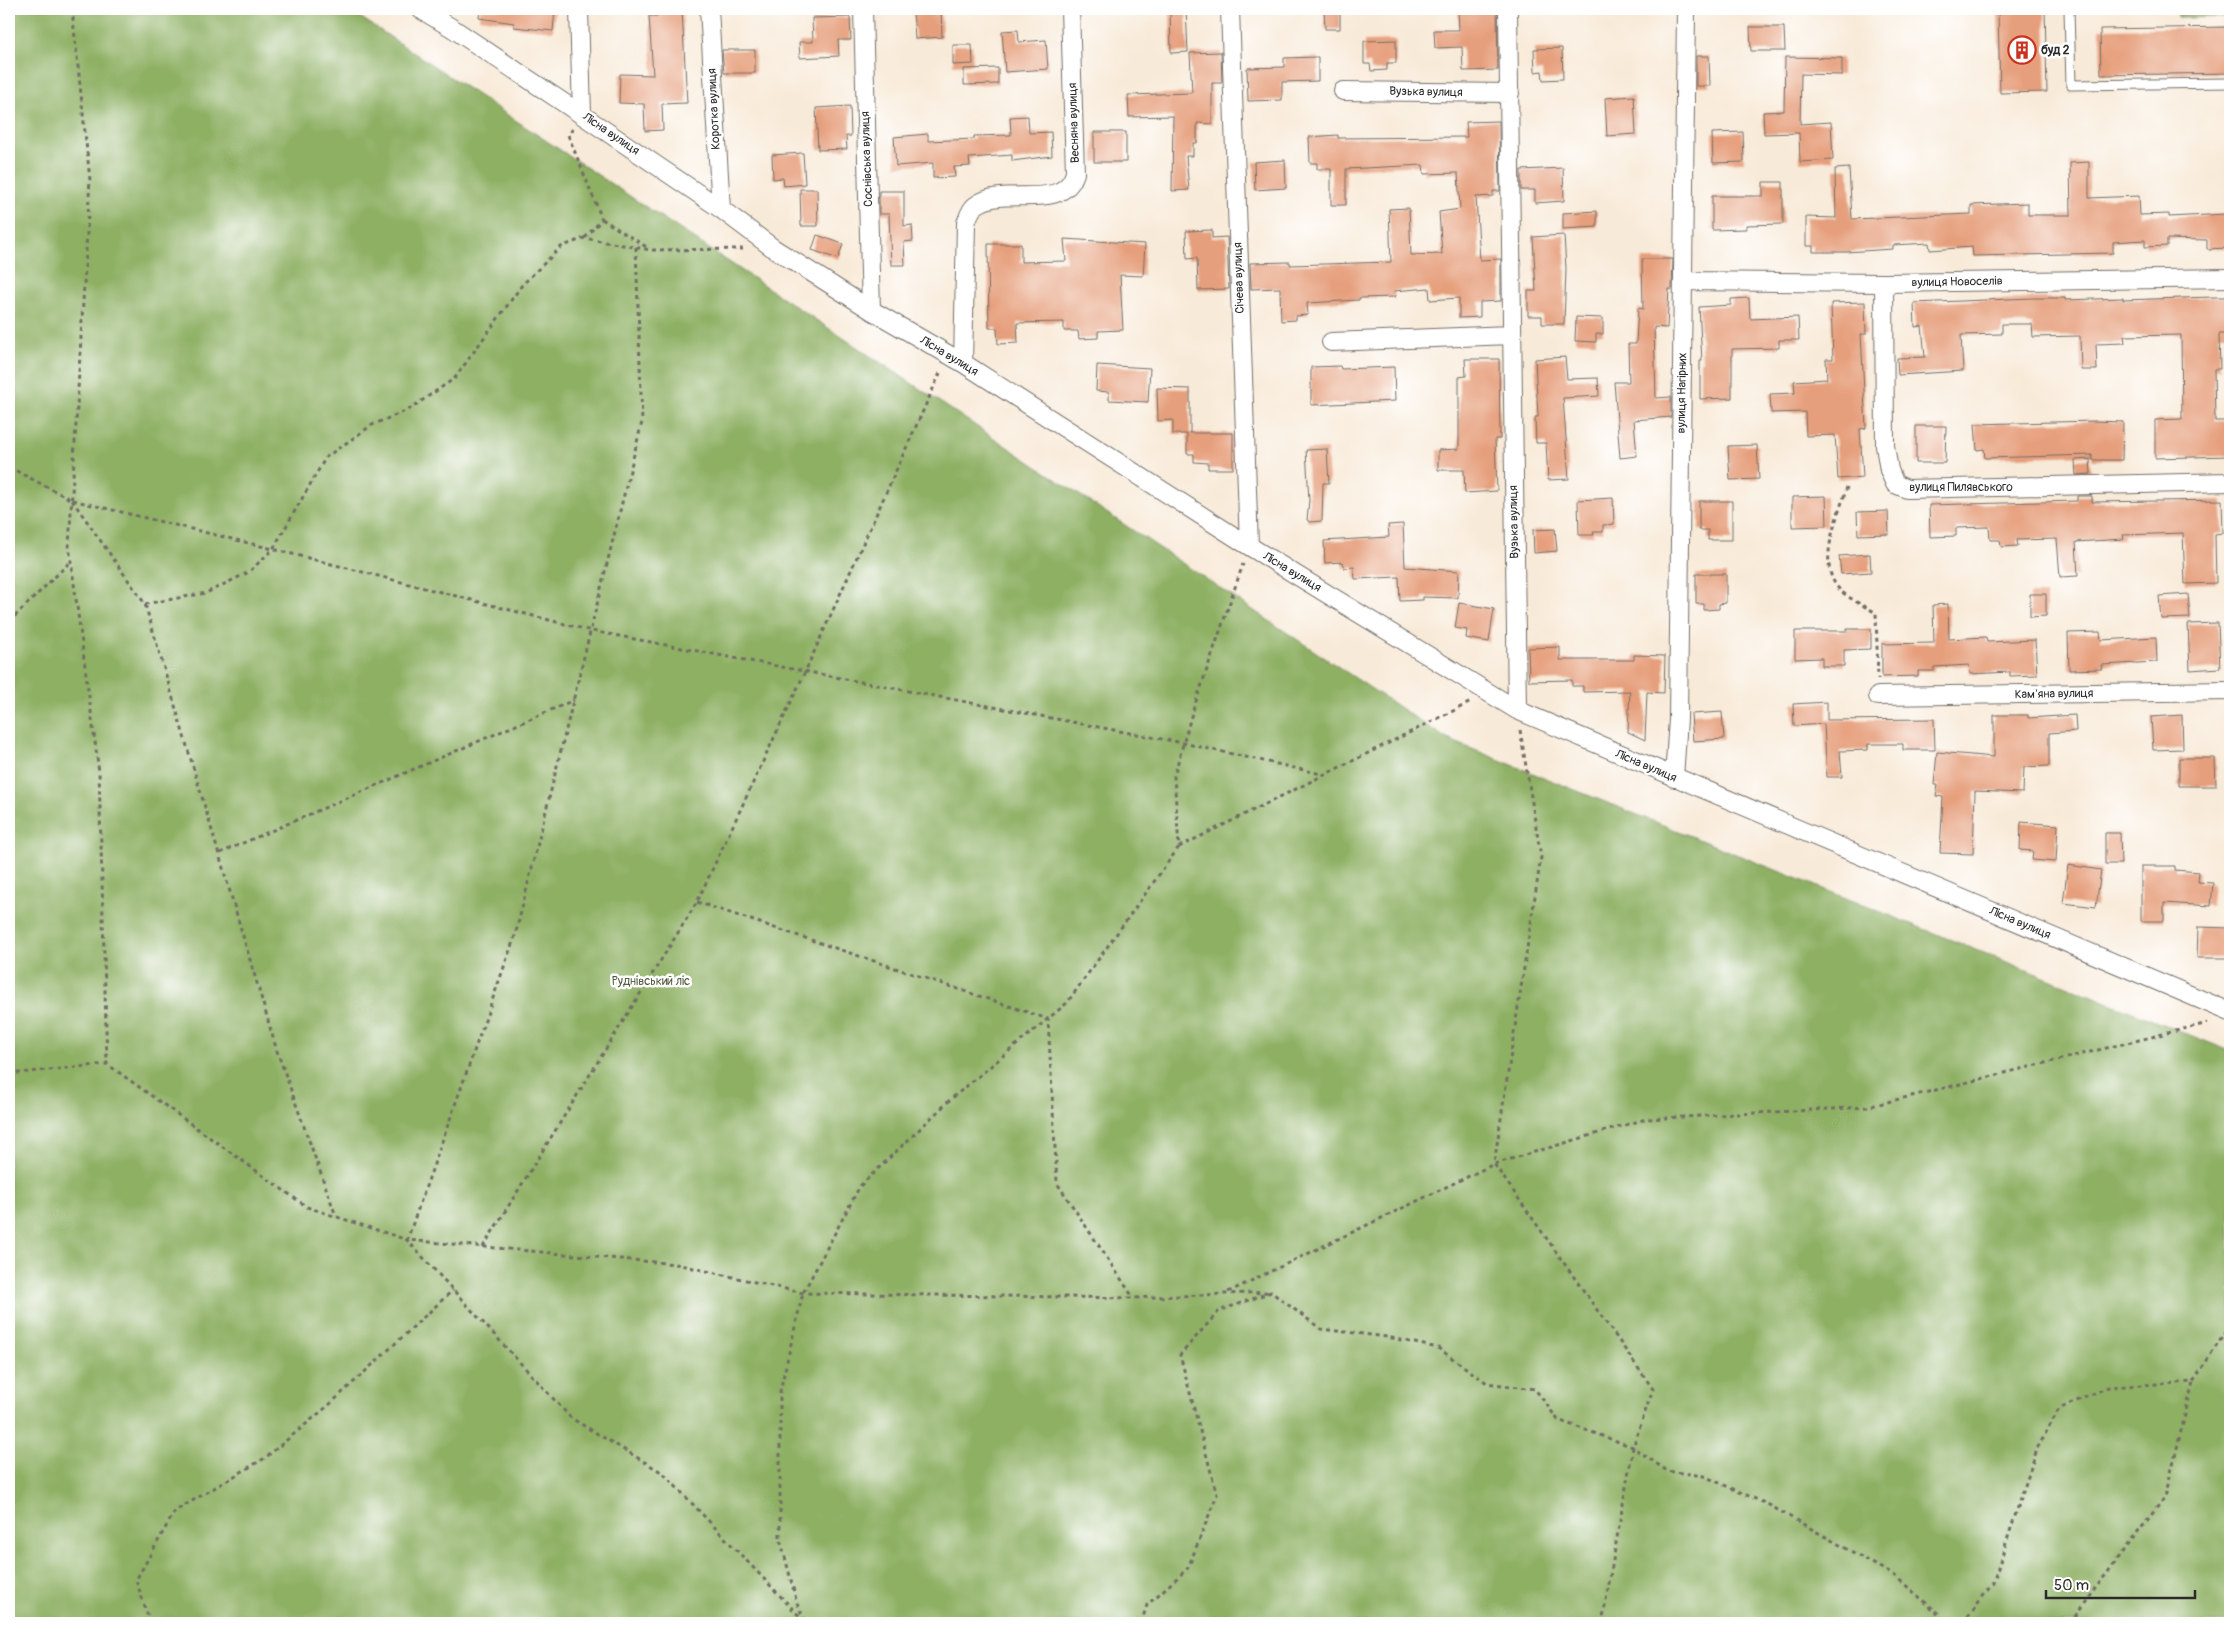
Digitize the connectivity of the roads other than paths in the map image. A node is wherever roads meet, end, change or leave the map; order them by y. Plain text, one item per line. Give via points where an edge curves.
1 (420, 9) edge
2 (579, 9) edge
3 (709, 9) edge
4 (863, 9) edge
5 (1070, 9) edge
6 (1230, 9) edge
7 (1508, 9) edge
8 (1686, 9) edge
9 (2070, 9) edge
10 (2230, 83) edge
11 (1343, 91) dead end
12 (1510, 93) junction
13 (582, 115) junction
14 (721, 209) junction
15 (2230, 278) edge
16 (1683, 281) junction
17 (1884, 283) junction
18 (871, 310) junction
19 (1511, 335) junction
20 (1331, 342) dead end
21 (956, 359) junction
22 (2230, 482) edge
23 (1249, 546) junction
24 (2230, 692) edge
25 (1878, 696) road end
26 (1517, 710) junction
27 (1674, 778) junction
28 (2230, 1012) edge

1 - 13 street, Лісна вулиця
2 - 13 street
3 - 14 street, Коротка вулиця
4 - 18 street, Соснівська вулиця
5 - 21 street, Весняна вулиця via 1075,173 1072,184 1061,193 988,198 973,207 966,223
6 - 23 street, Січева вулиця
7 - 12 street, Вузька вулиця
8 - 16 street, вулиця Нагірних
9 - 10 lane via 2071,84
11 - 12 street, Вузька вулиця
12 - 19 street, Вузька вулиця
13 - 14 street, Лісна вулиця
14 - 18 street, Лісна вулиця via 773,248
15 - 17 street, вулиця Новоселів
16 - 17 street, вулиця Новоселів
16 - 27 street, вулиця Нагірних via 1678,719
17 - 22 street, вулиця Пилявського via 1884,446 1895,484 1907,488
18 - 21 street, Лісна вулиця
19 - 20 street
19 - 26 street, Вузька вулиця
21 - 23 street, Лісна вулиця
23 - 26 street, Лісна вулиця
24 - 25 street, Камʼяна вулиця
26 - 27 street, Лісна вулиця
27 - 28 street, Лісна вулиця

